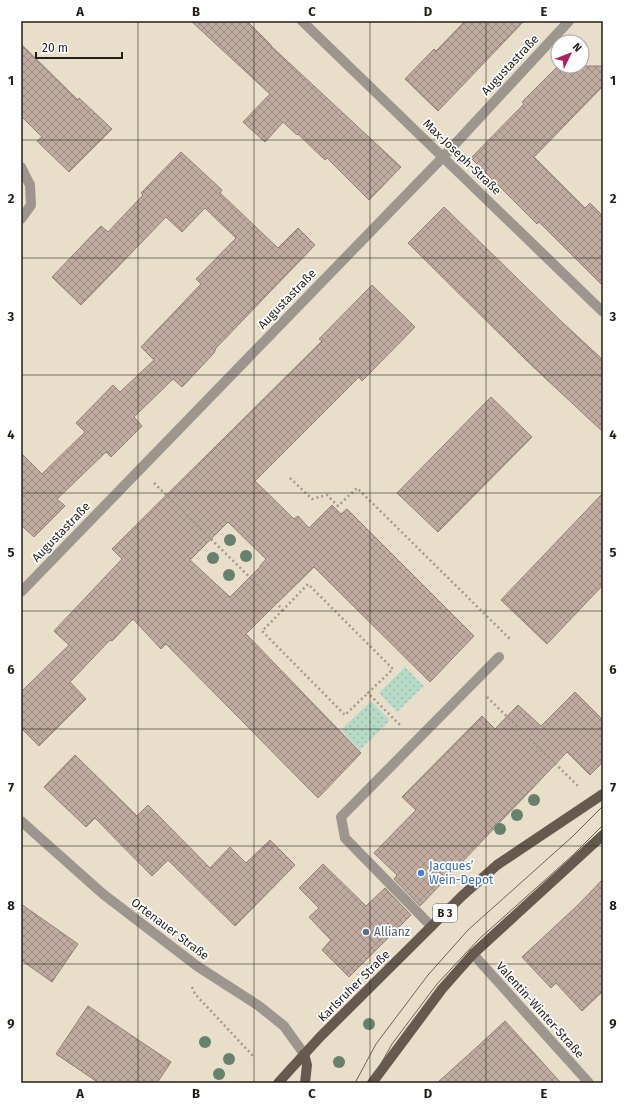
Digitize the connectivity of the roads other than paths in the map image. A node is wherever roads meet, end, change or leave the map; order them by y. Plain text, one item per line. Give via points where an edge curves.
1 (302, 21) edge
2 (569, 21) edge
3 (443, 157) junction
4 (21, 167) edge
5 (21, 220) edge
6 (603, 312) edge
7 (23, 587) edge
8 (499, 657) road end
9 (603, 794) edge
10 (21, 821) edge
11 (603, 834) edge
12 (431, 926) junction
13 (473, 954) junction
14 (304, 1054) junction
15 (278, 1083) edge
16 (305, 1083) edge
17 (372, 1083) edge
18 (589, 1083) edge

1 - 3 street, Max-Joseph-Straße
2 - 3 street, Augustastraße
3 - 6 street, Max-Joseph-Straße
3 - 7 street, Augustastraße
4 - 5 street via 30,185 31,205
8 - 12 street via 341,817 345,838
9 - 12 main road, Karlsruher Straße / B 3 via 497,865
10 - 14 street, Ortenauer Straße via 103,894 197,966 259,1006 284,1026
11 - 13 main road
12 - 14 main road, Karlsruher Straße / B 3
13 - 17 main road via 442,989
13 - 18 street, Valentin-Winter-Straße
14 - 15 main road, Karlsruher Straße / B 3
14 - 16 main road via 307,1065

